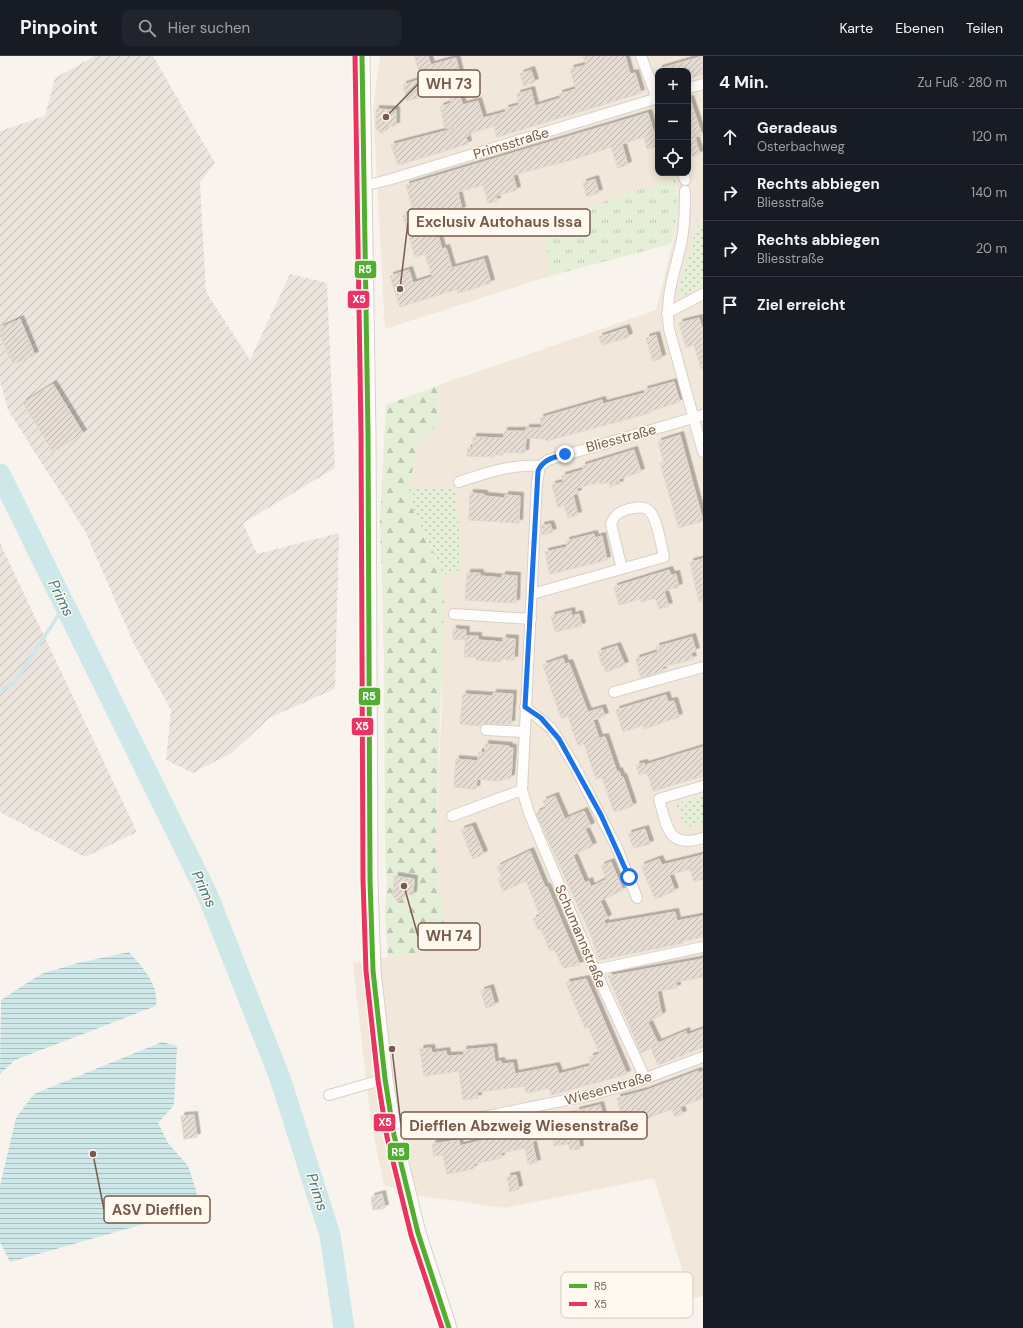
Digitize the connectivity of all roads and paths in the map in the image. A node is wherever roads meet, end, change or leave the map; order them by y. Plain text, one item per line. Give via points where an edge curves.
1 (362, 56) edge
2 (641, 56) edge
3 (703, 84) edge
4 (691, 87) edge
5 (655, 91) edge
6 (655, 100) edge
7 (363, 186) junction
8 (685, 191) dead end
9 (703, 294) edge
10 (667, 313) junction
11 (698, 417) edge
12 (703, 452) edge
13 (540, 466) junction
14 (459, 482) dead end
15 (622, 569) junction
16 (532, 594) junction
17 (454, 614) dead end
18 (531, 618) junction
19 (703, 667) edge
20 (614, 692) dead end
21 (525, 707) junction
22 (486, 730) dead end
23 (525, 732) junction
24 (703, 786) edge
25 (522, 790) junction
26 (452, 816) dead end
27 (703, 838) edge
28 (637, 898) dead end
29 (703, 947) edge
30 (594, 970) junction
31 (703, 1057) edge
32 (645, 1078) junction
33 (385, 1079) junction
34 (329, 1095) dead end
35 (394, 1134) junction
36 (449, 1328) edge

1 - 7 main road
2 - 5 street
3 - 4 street
6 - 7 street, Primsstraße
7 - 33 main road via 368,441 370,880 373,971
8 - 10 street via 682,243 667,300
9 - 10 street
10 - 11 street via 669,329
11 - 12 street
11 - 13 street, Bliesstraße via 565,454
13 - 14 street via 504,468
13 - 16 street
15 - 15 street via 664,557 653,514 647,509 639,507 620,511 611,524
15 - 16 street
16 - 18 street
17 - 18 street
18 - 21 street
19 - 20 street
21 - 23 street
21 - 28 street via 551,728 570,757 617,848
22 - 23 street
23 - 25 street
24 - 27 street via 659,799 667,827 674,838 683,842
25 - 26 street
25 - 30 street, Schumannstraße via 529,813
29 - 30 street
30 - 32 street, Schumannstraße
31 - 32 street, Wiesenstraße
32 - 35 street, Wiesenstraße via 591,1095
33 - 34 street
33 - 35 main road
35 - 36 main road via 418,1233

